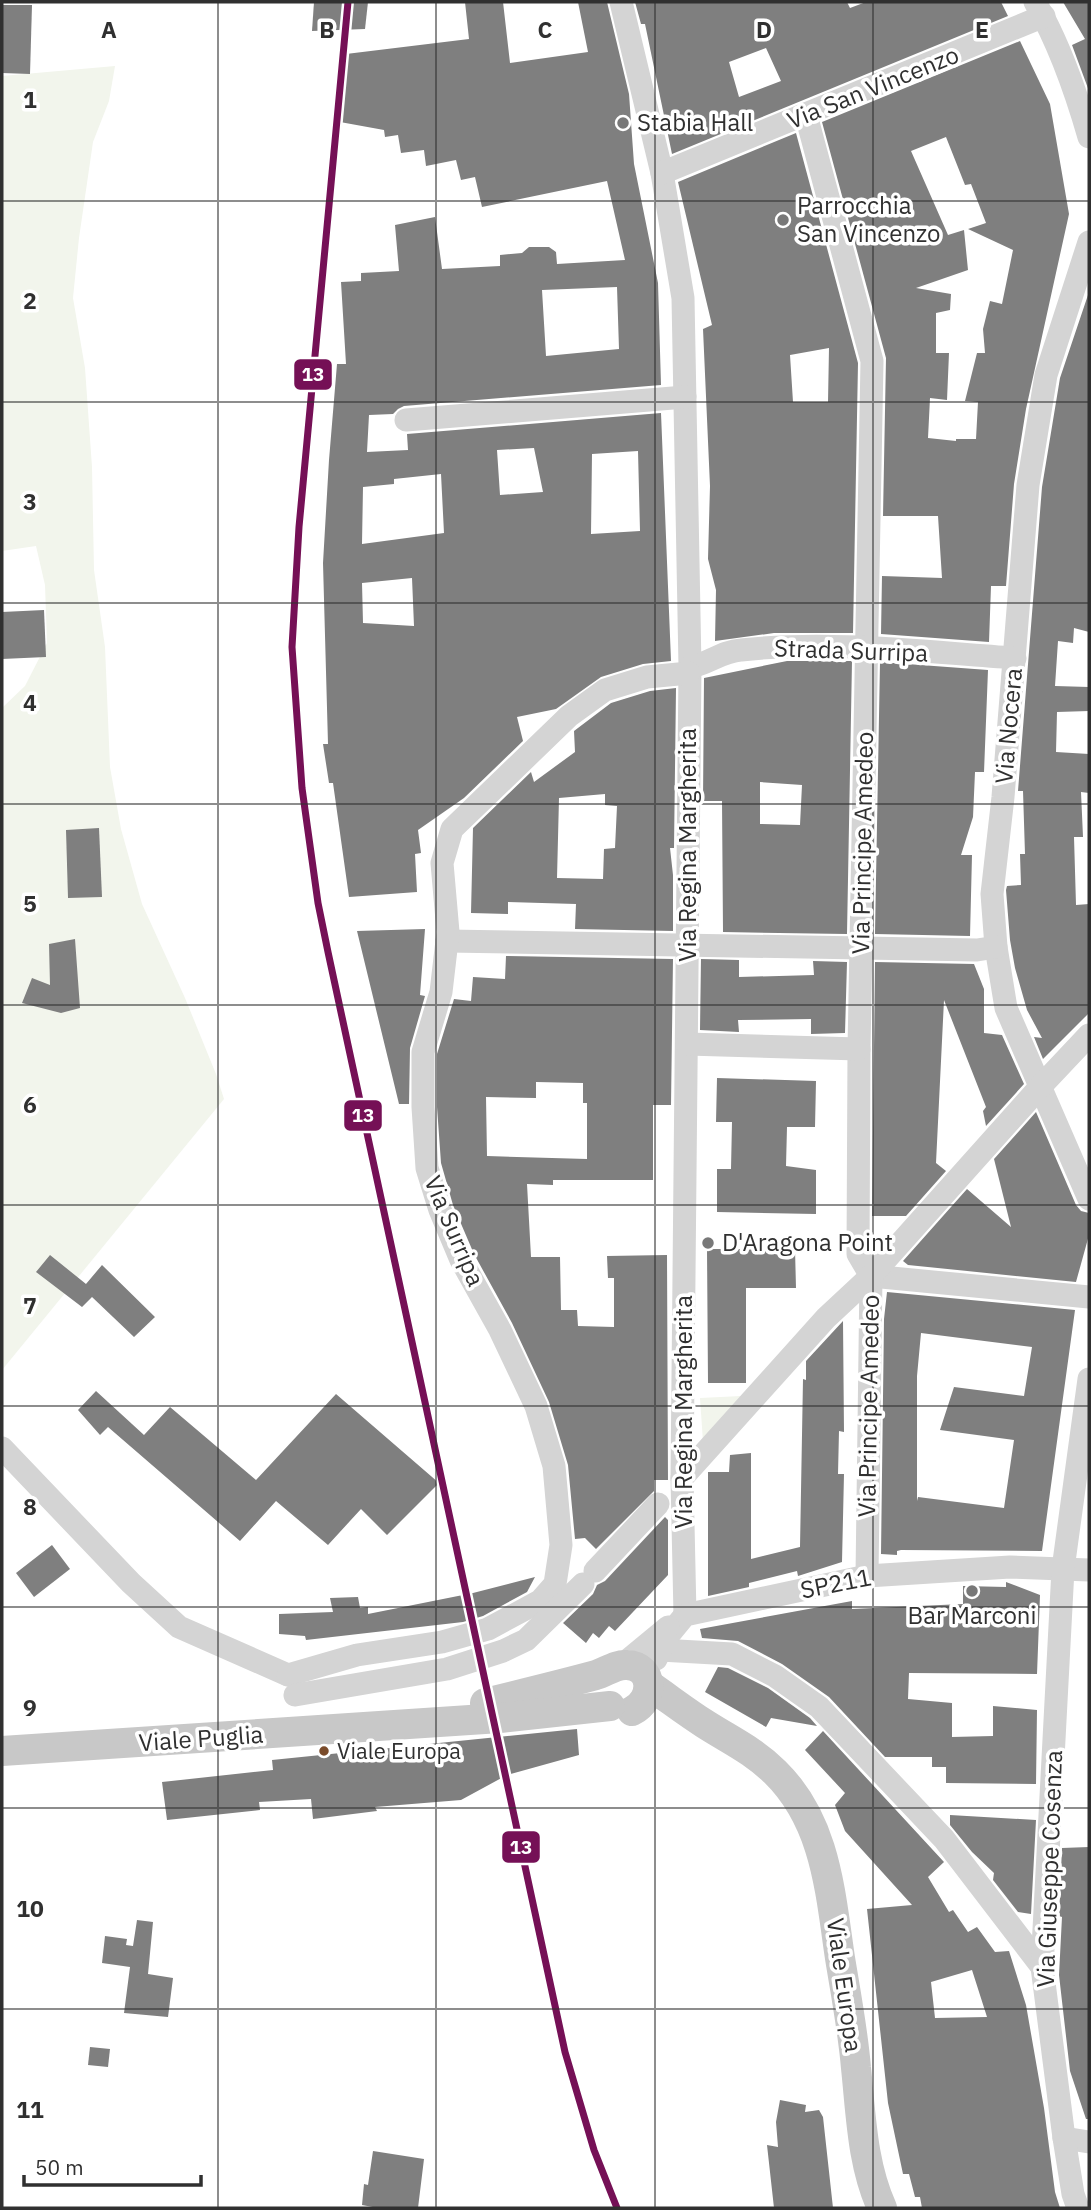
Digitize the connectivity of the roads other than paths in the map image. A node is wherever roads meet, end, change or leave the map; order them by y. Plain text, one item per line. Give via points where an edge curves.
1 (621, 2) edge
2 (1039, 9) edge
3 (806, 115) junction
4 (1089, 137) edge
5 (662, 173) junction
6 (1089, 242) edge
7 (685, 397) junction
8 (406, 420) dead end
9 (867, 648) junction
10 (1014, 658) junction
11 (690, 670) junction
12 (447, 942) junction
13 (687, 946) junction
14 (996, 947) junction
15 (862, 948) junction
16 (1089, 1035) edge
17 (687, 1044) junction
18 (859, 1049) junction
19 (1040, 1087) junction
20 (1089, 1199) edge
21 (871, 1276) junction
22 (1089, 1297) edge
23 (1089, 1379) edge
24 (2, 1448) edge
25 (682, 1478) junction
26 (658, 1504) dead end
27 (558, 1564) junction
28 (1063, 1569) junction
29 (1089, 1570) edge
30 (592, 1575) junction
31 (867, 1576) junction
32 (685, 1615) junction
33 (660, 1650) junction
34 (632, 1675) junction
35 (291, 1685) junction
36 (621, 1708) junction
37 (399, 1725) junction
38 (708, 1726) junction
39 (299, 1733) junction
40 (2, 1751) edge
41 (1042, 1967) junction
42 (1064, 2138) junction
43 (1089, 2142) edge
44 (882, 2208) edge
45 (1078, 2208) edge

1 - 5 street, Via Regina Margherita
2 - 3 street, Via San Vincenzo
2 - 4 street
3 - 5 street, Via San Vincenzo
3 - 9 street, Via Principe Amedeo via 872,361
5 - 7 street, Via Regina Margherita via 683,298
6 - 10 street, Via Nocera via 1046,375 1028,485
7 - 8 street
7 - 11 street, Via Regina Margherita
9 - 10 street, Strada Surripa
9 - 11 street, Strada Surripa via 737,650
9 - 15 street, Via Principe Amedeo
10 - 14 street, Via Nocera via 992,894
11 - 12 street, Via Surripa via 604,690 569,716 452,829 442,863
11 - 13 street, Via Regina Margherita
12 - 13 street
12 - 27 street, Via Surripa via 441,992 423,1052 427,1168 461,1260 536,1406 554,1466 561,1545
13 - 15 street
13 - 17 street, Via Regina Margherita
14 - 15 street
14 - 19 street, Via Nocera via 1006,1008
15 - 18 street, Via Principe Amedeo
16 - 19 street
17 - 18 street
17 - 25 street, Via Regina Margherita
18 - 21 street, Via Principe Amedeo via 858,1254
19 - 20 street, Via Nocera
19 - 21 street
21 - 22 street
21 - 25 street via 826,1318
21 - 31 street, Via Principe Amedeo
23 - 28 street
24 - 35 street via 178,1627
25 - 32 street, Via Regina Margherita
26 - 30 street
27 - 30 street via 579,1570 591,1562
27 - 35 street, Via Surripa via 555,1584 540,1601 488,1629 442,1642 357,1655
28 - 29 street, SP211
28 - 31 street, SP211 via 1010,1567
28 - 41 street, Via Giuseppe Cosenza
30 - 35 street via 526,1640 503,1651 447,1669
31 - 32 street, SP211
32 - 33 street
32 - 34 street via 649,1640
33 - 34 street
33 - 41 street via 732,1654 775,1676 819,1707 944,1839
34 - 36 main road via 645,1701
34 - 36 main road via 604,1677 602,1692
34 - 37 main road, Viale Puglia
34 - 38 main road
35 - 39 street
36 - 37 main road, Viale Puglia
36 - 38 main road, Viale Puglia
37 - 39 main road, Viale Puglia
38 - 44 main road, Viale Europa via 776,1772 812,1824 823,1852 855,2054 863,2139
39 - 40 main road, Viale Puglia
41 - 42 street, Via Giuseppe Cosenza
42 - 43 street
42 - 45 street, Via Giuseppe Cosenza

